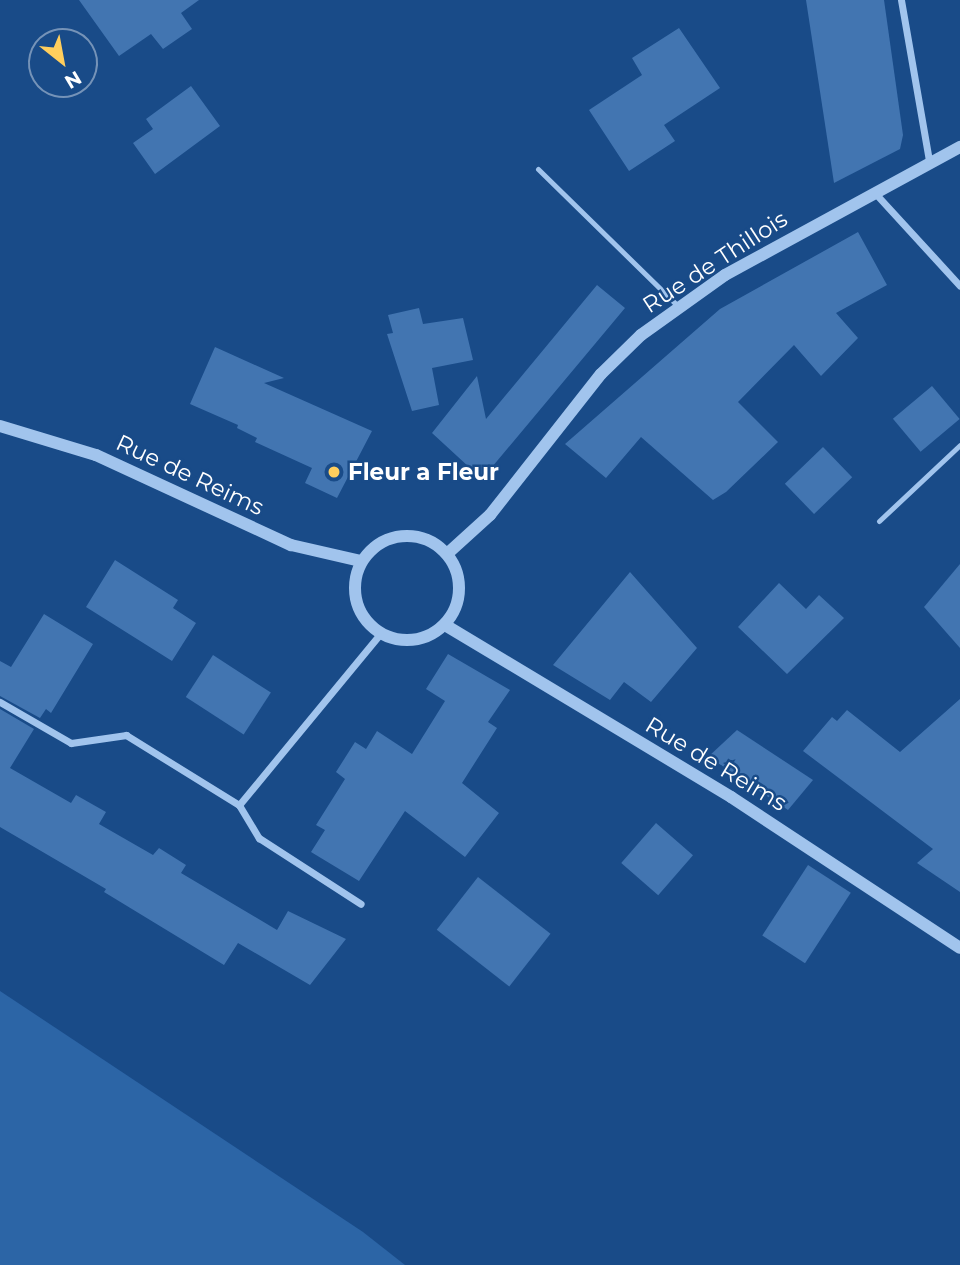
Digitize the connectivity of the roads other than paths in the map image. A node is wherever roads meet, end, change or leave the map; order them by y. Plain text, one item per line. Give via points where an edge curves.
1 (901, 0) edge
2 (960, 147) edge
3 (929, 161) junction
4 (538, 169) dead end
5 (874, 192) junction
6 (960, 286) edge
7 (678, 306) junction
8 (0, 426) edge
9 (960, 445) edge
10 (879, 522) dead end
11 (447, 554) junction
12 (361, 561) junction
13 (445, 625) junction
14 (380, 634) junction
15 (0, 702) edge
16 (239, 805) junction
17 (361, 904) dead end
18 (960, 948) edge

1 - 3 street
2 - 3 street, Rue de Thillois
3 - 5 street, Rue de Thillois
4 - 7 lane
5 - 6 street
5 - 7 street, Rue de Thillois
7 - 11 street, Rue de Thillois via 601,374 490,515
8 - 12 street, Rue de Reims via 96,454 291,545
9 - 10 lane
11 - 12 street via 435,543 403,536 386,539
11 - 13 street via 457,570 460,590
12 - 14 street via 355,576 358,609
13 - 14 street via 421,639 407,641
13 - 18 street, Rue de Reims via 731,797
14 - 16 street
15 - 16 street via 71,743 126,736
16 - 17 street via 259,838

